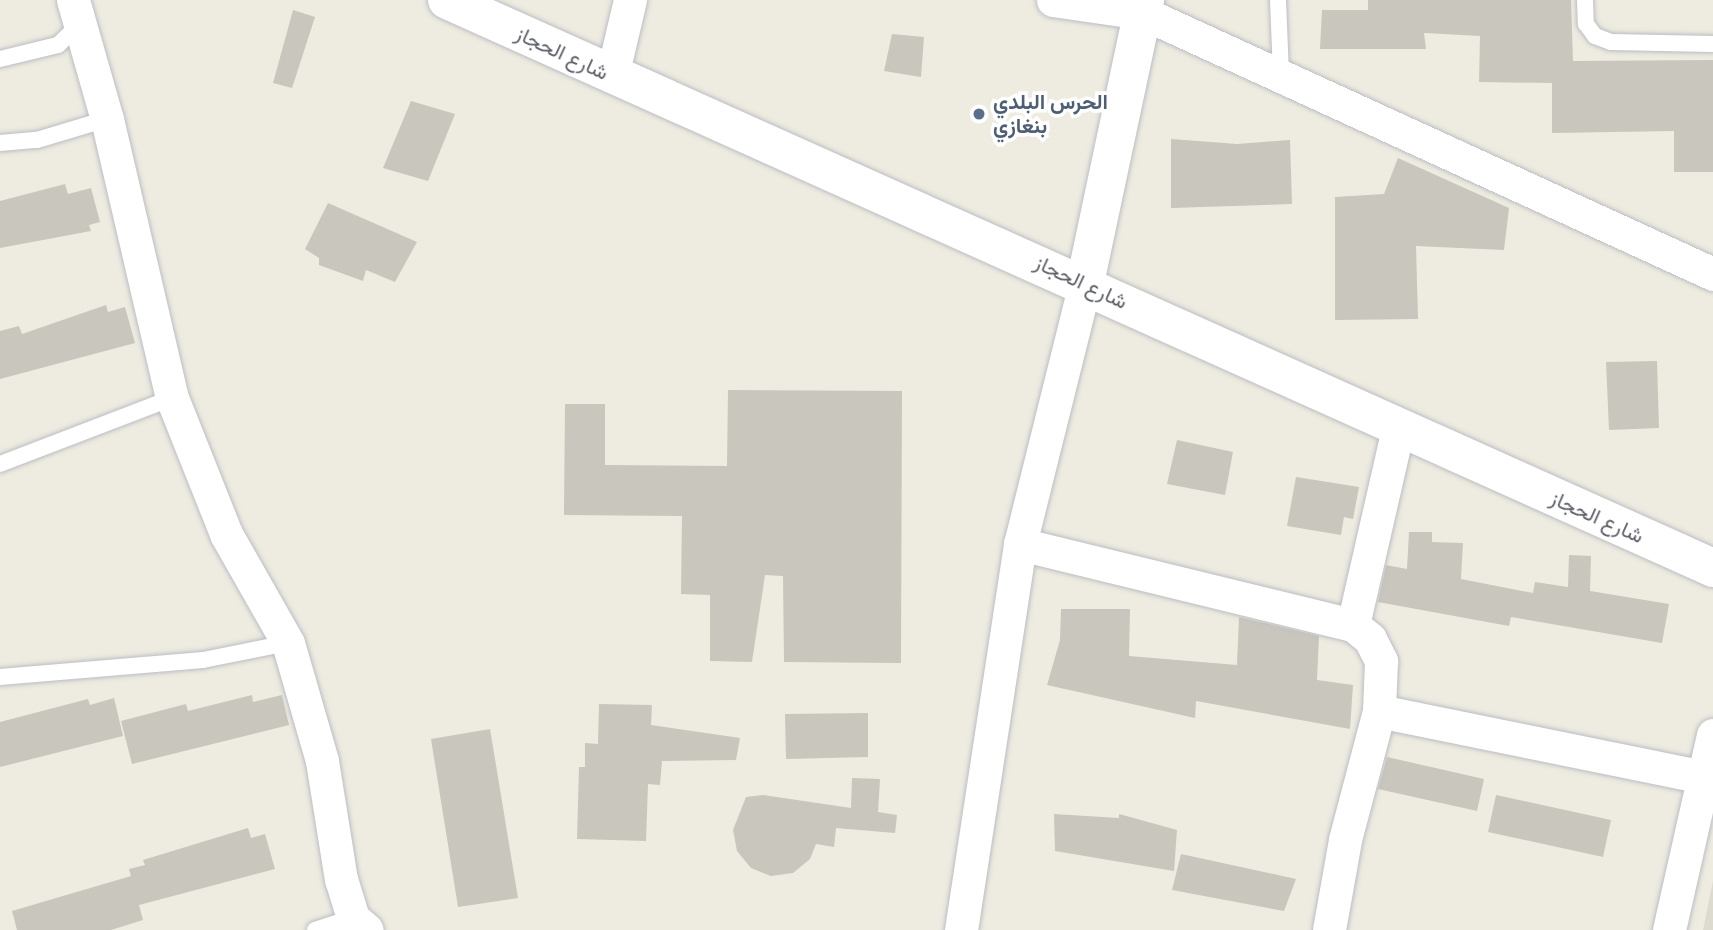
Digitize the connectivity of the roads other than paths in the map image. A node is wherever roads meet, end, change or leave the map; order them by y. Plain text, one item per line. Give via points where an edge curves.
1 (447, 0) edge
2 (630, 0) edge
3 (1053, 0) edge
4 (1278, 0) edge
5 (1585, 0) edge
6 (1144, 6) edge
7 (76, 13) edge
8 (1713, 44) edge
9 (0, 59) edge
10 (1281, 75) junction
11 (612, 76) junction
12 (107, 119) junction
13 (0, 143) edge
14 (1713, 274) edge
15 (1085, 283) junction
16 (172, 398) junction
17 (1398, 429) junction
18 (0, 464) edge
19 (1020, 544) junction
20 (1713, 568) edge
21 (1353, 625) junction
22 (288, 643) junction
23 (0, 677) edge
24 (1379, 712) junction
25 (1713, 735) edge
26 (1703, 777) junction
27 (360, 924) edge
28 (315, 930) edge
29 (961, 930) edge
30 (1329, 930) edge
31 (1669, 930) edge

1 - 11 main road, شارع الحجاز
2 - 11 street
3 - 6 street
4 - 10 lane
5 - 8 lane via 1586,24 1595,36 1611,42
6 - 10 street
6 - 15 main road
7 - 9 lane via 58,45
7 - 12 street
10 - 14 street
11 - 15 main road, شارع الحجاز
12 - 13 lane via 37,140
12 - 16 street
15 - 17 main road, شارع الحجاز
15 - 19 street
16 - 18 lane
16 - 22 street via 226,534
17 - 20 main road, شارع الحجاز
17 - 21 street
19 - 21 street
19 - 29 street
21 - 24 street via 1370,639 1381,661
22 - 23 lane via 203,660
22 - 27 street via 322,761 341,879
24 - 26 street
24 - 30 street via 1345,840
25 - 26 street
26 - 31 street
27 - 28 lane

